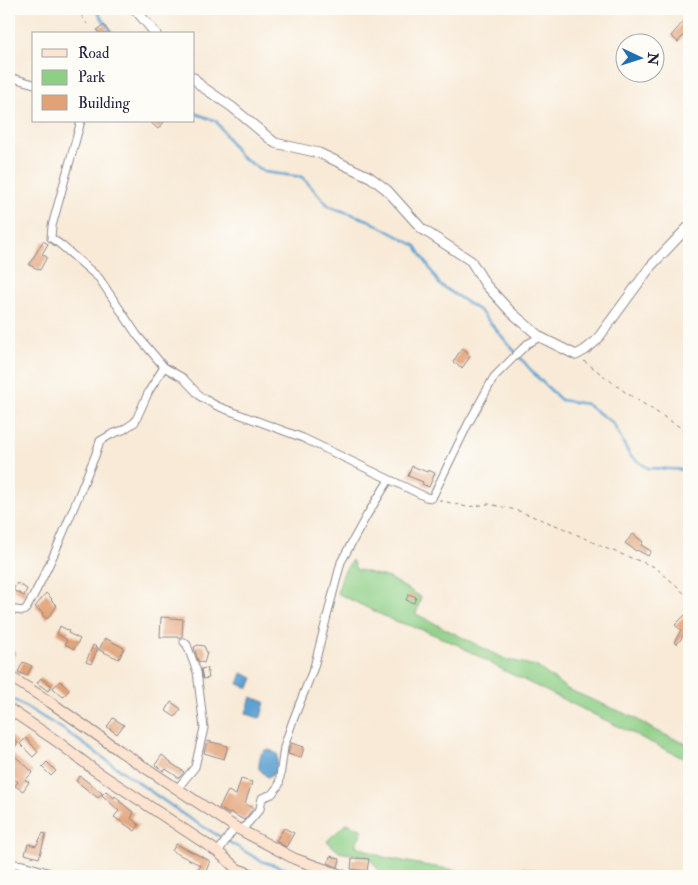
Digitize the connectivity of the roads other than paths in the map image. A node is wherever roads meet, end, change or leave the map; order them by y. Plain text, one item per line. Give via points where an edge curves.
1 (135, 9) edge
2 (154, 32) edge
3 (9, 77) edge
4 (195, 79) edge
5 (32, 83) edge
6 (81, 122) edge
7 (689, 226) edge
8 (540, 337) junction
9 (164, 367) junction
10 (389, 480) junction
11 (9, 609) edge
12 (184, 642) dead end
13 (9, 676) edge
14 (9, 709) edge
15 (177, 789) junction
16 (238, 829) junction
17 (218, 852) junction
18 (9, 864) edge
19 (235, 873) edge
20 (61, 876) edge
21 (256, 876) edge
22 (344, 876) edge

1 - 2 street
3 - 5 street
4 - 8 street via 276,143 318,154 370,177 387,190 422,229 471,260 510,312
6 - 9 street via 51,238 99,278 137,335
7 - 8 street via 651,266 596,341 585,350 576,355
8 - 10 street via 528,344 494,377 432,498
9 - 10 street via 217,406 303,438
9 - 11 street via 135,422 100,441 50,562 26,609
10 - 16 street via 341,562 314,667 284,747 279,785 272,794 262,798 260,809
12 - 15 street via 197,672 204,728 196,767
13 - 15 main road
14 - 17 main road
15 - 16 main road
16 - 17 street
16 - 22 main road via 294,859
17 - 19 main road
18 - 20 street
19 - 21 main road

